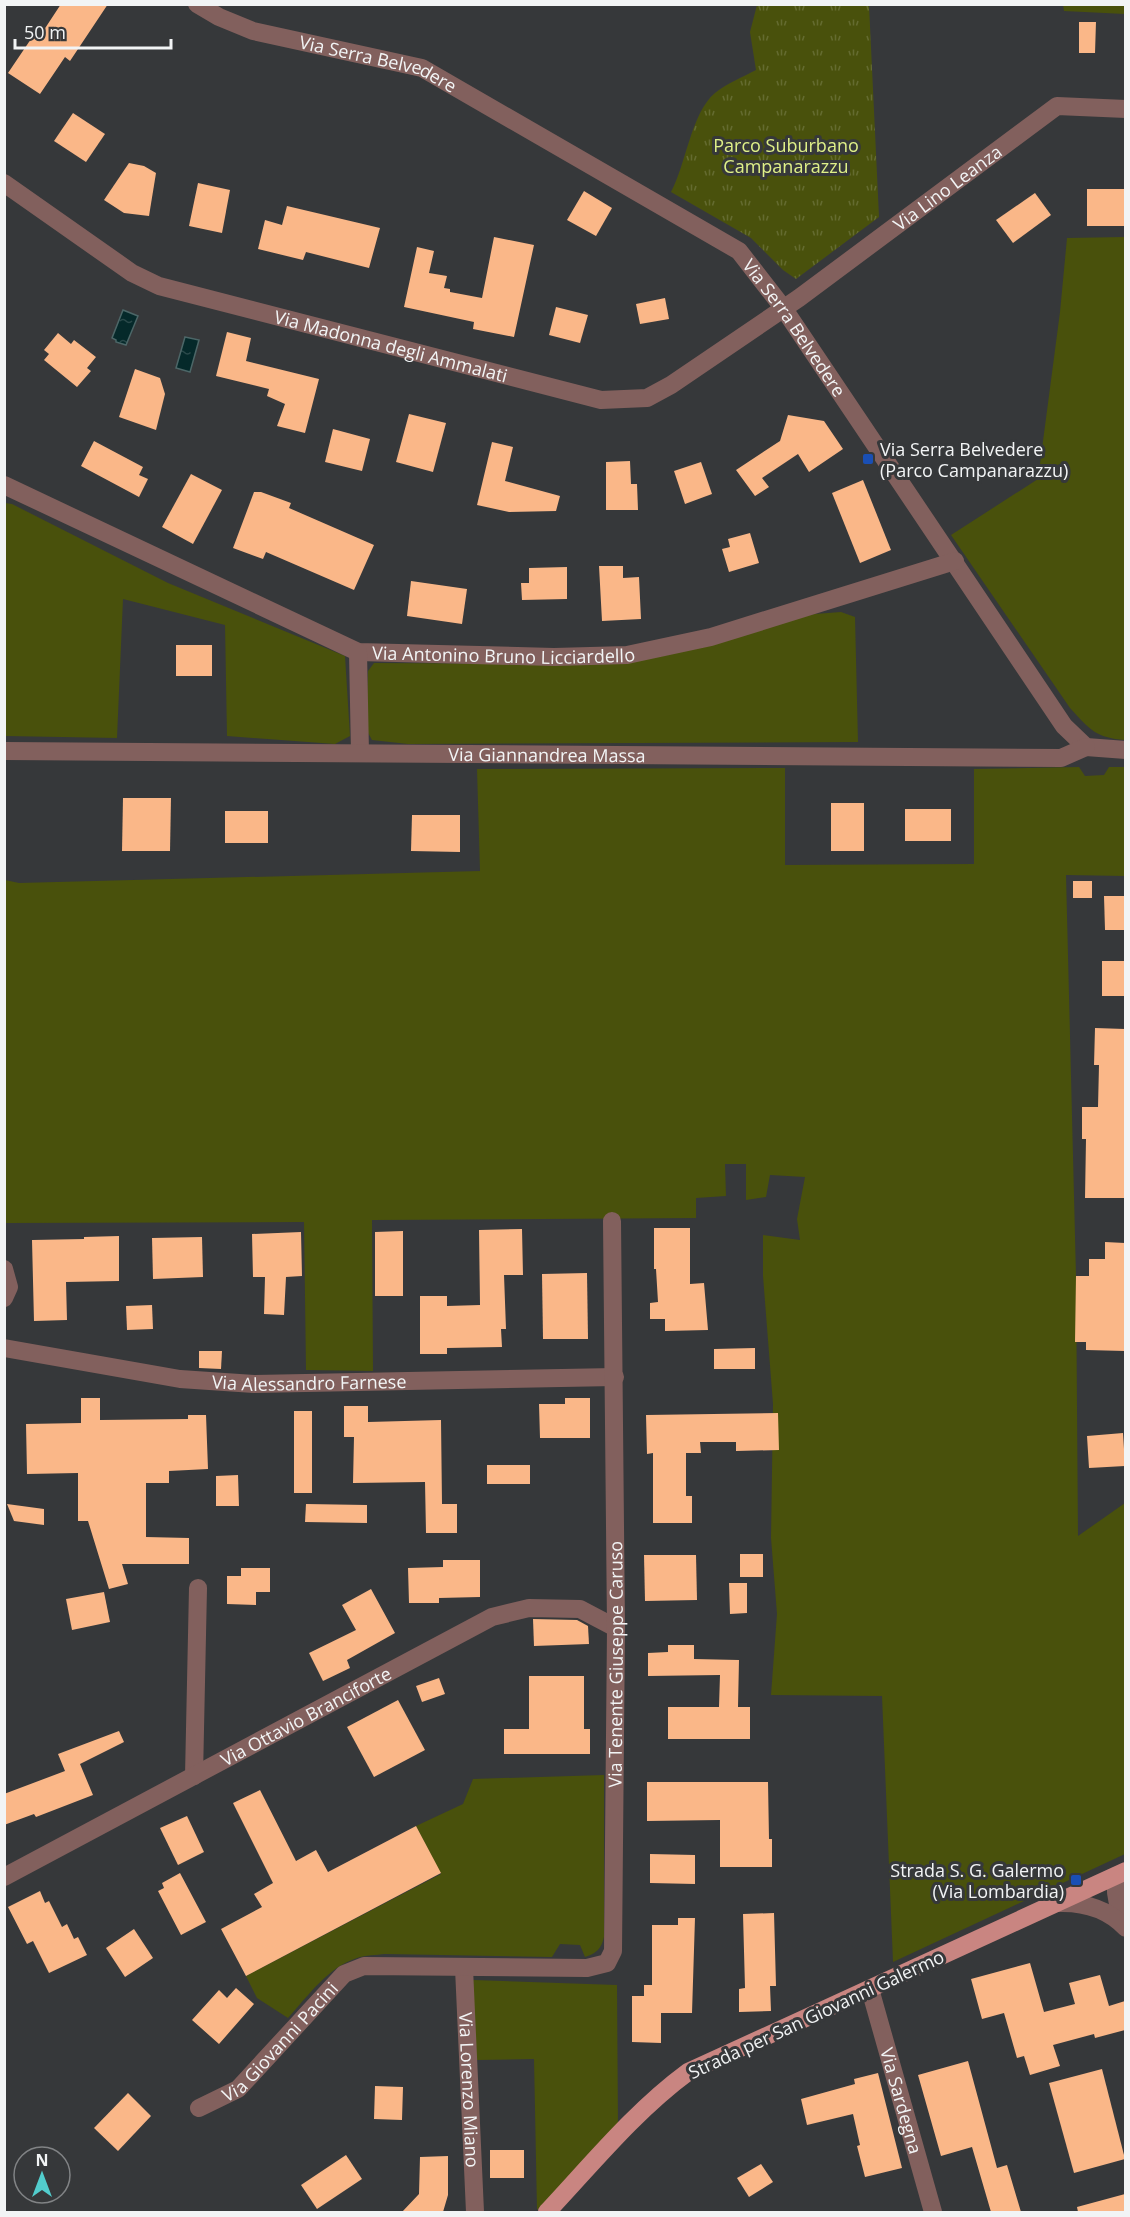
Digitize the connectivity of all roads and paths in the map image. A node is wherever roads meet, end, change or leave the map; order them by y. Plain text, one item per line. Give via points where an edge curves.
1 (197, 4) edge
2 (1125, 109) edge
3 (4, 183) edge
4 (784, 309) junction
5 (4, 485) edge
6 (955, 561) junction
7 (358, 652) junction
8 (1086, 747) junction
9 (1125, 750) edge
10 (4, 751) edge
11 (360, 753) junction
12 (612, 1221) dead end
13 (4, 1269) edge
14 (4, 1298) edge
15 (4, 1348) edge
16 (615, 1377) junction
17 (198, 1588) dead end
18 (616, 1628) junction
19 (194, 1776) junction
20 (4, 1876) edge
21 (1122, 1877) edge
22 (1058, 1902) junction
23 (1125, 1928) edge
24 (464, 1968) junction
25 (870, 1989) junction
26 (199, 2108) dead end
27 (475, 2212) edge
28 (547, 2212) edge
29 (933, 2212) edge

1 - 4 street, Via Serra Belvedere via 253,31 422,68 739,251
2 - 4 street, Via Lino Leanza via 1057,106
3 - 4 street, Via Madonna degli Ammalati via 132,273 159,286 601,399 647,398
4 - 6 street, Via Serra Belvedere
5 - 7 street, Via Antonino Bruno Licciardello
6 - 7 street, Via Antonino Bruno Licciardello via 711,637 627,655
6 - 8 street, Via Serra Belvedere via 1064,726
7 - 11 street
8 - 9 street
8 - 11 street, Via Giannandrea Massa via 1061,758
10 - 11 street, Via Giannandrea Massa
12 - 16 street, Via Tenente Giuseppe Caruso
13 - 14 street via 9,1287
15 - 16 street, Via Alessandro Farnese via 180,1379 254,1384
16 - 18 street, Via Tenente Giuseppe Caruso
17 - 19 street
18 - 19 street, Via Ottavio Branciforte via 580,1609 529,1608 492,1617
18 - 24 street, Via Tenente Giuseppe Caruso via 613,1951 607,1963 587,1968
19 - 20 street, Via Ottavio Branciforte
21 - 22 main road, Strada per San Giovanni Galermo
21 - 23 street via 1115,1888
22 - 23 street via 1078,1902 1105,1910
22 - 25 main road, Strada per San Giovanni Galermo
24 - 26 street, Via Giovanni Pacini via 364,1966 344,1974 238,2089
24 - 27 street, Via Lorenzo Miano
25 - 28 main road, Strada per San Giovanni Galermo via 688,2072 644,2109
25 - 29 street, Via Sardegna

